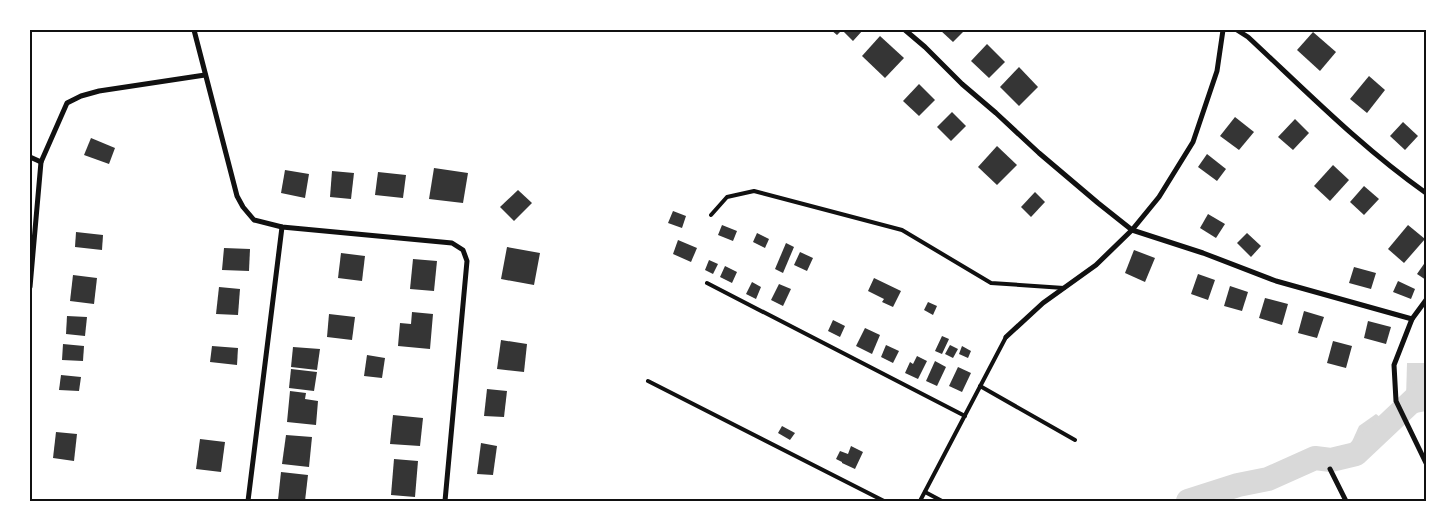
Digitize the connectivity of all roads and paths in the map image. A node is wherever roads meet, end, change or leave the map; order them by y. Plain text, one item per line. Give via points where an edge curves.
1 (194, 30) edge
2 (905, 30) edge
3 (1223, 30) edge
4 (1236, 30) edge
5 (205, 75) junction
6 (30, 157) edge
7 (41, 162) junction
8 (1426, 193) edge
9 (711, 215) dead end
10 (282, 227) junction
11 (1132, 230) junction
12 (707, 283) dead end
13 (30, 286) edge
14 (1064, 288) junction
15 (1426, 300) edge
16 (1412, 319) junction
17 (1006, 336) joint
18 (648, 381) dead end
19 (980, 386) junction
20 (964, 416) junction
21 (1075, 440) dead end
22 (1426, 463) edge
23 (1330, 469) dead end
24 (925, 492) junction
25 (248, 501) edge
26 (445, 501) edge
27 (884, 501) edge
28 (920, 501) edge
29 (942, 501) edge
30 (1346, 501) edge

1 - 5 street
2 - 11 street via 1039,153
3 - 11 street via 1217,71 1194,142 1159,197
4 - 8 street via 1248,37 1364,146
5 - 7 street via 99,91 67,103
5 - 10 street via 237,196 254,220
6 - 7 street
7 - 13 street
9 - 14 lane via 727,197 754,191 902,230 991,284
10 - 25 street
10 - 26 street via 452,243 462,250 467,261
11 - 14 street via 1096,265
11 - 16 street via 1276,281
12 - 20 lane
14 - 17 street
15 - 16 street
16 - 22 street via 1394,365 1396,401
17 - 19 lane
18 - 27 lane
19 - 20 lane
19 - 21 lane
20 - 24 lane
23 - 30 street
24 - 28 lane
24 - 29 lane

